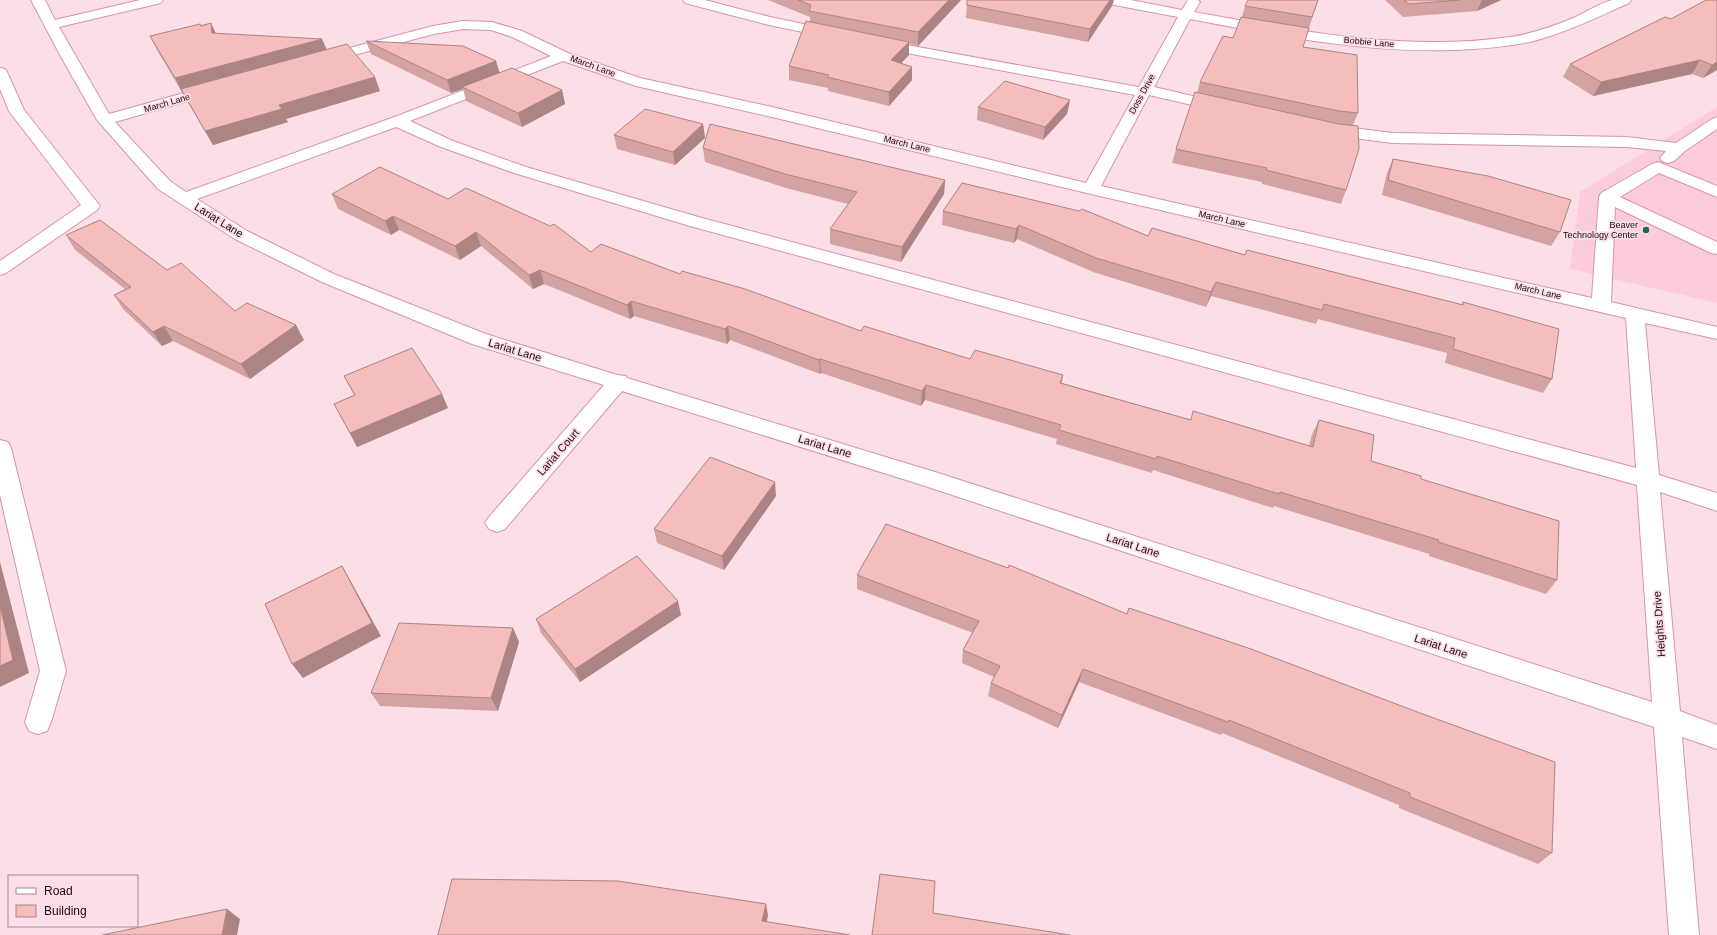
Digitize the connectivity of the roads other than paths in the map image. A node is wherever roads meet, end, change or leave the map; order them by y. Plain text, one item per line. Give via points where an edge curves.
1 (38, 0) edge
2 (156, 0) edge
3 (690, 0) edge
4 (1109, 0) edge
5 (1194, 0) edge
6 (1624, 0) edge
7 (135, 2) edge
8 (1186, 13) junction
9 (52, 25) junction
10 (846, 37) edge
11 (869, 42) edge
12 (563, 56) junction
13 (307, 63) edge
14 (0, 72) edge
15 (225, 86) edge
16 (1144, 91) junction
17 (1237, 111) edge
18 (105, 120) junction
19 (396, 121) junction
20 (1717, 122) edge
21 (1319, 128) edge
22 (1679, 148) junction
23 (1658, 166) junction
24 (1091, 189) junction
25 (1717, 192) edge
26 (1607, 197) junction
27 (185, 198) junction
28 (1717, 249) edge
29 (0, 269) edge
30 (1601, 306) junction
31 (1635, 314) junction
32 (1717, 333) edge
33 (619, 382) junction
34 (0, 448) edge
35 (1648, 480) junction
36 (1717, 502) edge
37 (497, 523) dead end
38 (1667, 719) junction
39 (38, 722) dead end
40 (1717, 737) edge
41 (1684, 935) edge

1 - 9 street, Lariat Lane
2 - 7 street
3 - 10 street via 769,21
4 - 8 street, Bobbie Lane
5 - 8 street, Doss Drive
6 - 8 street, Bobbie Lane via 1561,28 1528,38 1461,46 1391,45 1307,36
7 - 9 street
8 - 16 street, Doss Drive
9 - 18 street, Lariat Lane
11 - 16 street
12 - 13 street, March Lane via 517,34 492,26 463,25 433,30
12 - 19 street
12 - 24 street, March Lane via 636,82
14 - 29 street via 17,111 90,206
15 - 18 street, March Lane
16 - 17 street
16 - 24 street, Doss Drive
18 - 27 street, Lariat Lane via 164,185
19 - 27 street
19 - 35 street via 447,144 520,170 696,222
20 - 22 street
21 - 22 street via 1393,138 1627,142
22 - 23 street
23 - 25 street
23 - 26 street
24 - 30 street, March Lane
26 - 28 street
26 - 30 street
27 - 33 street, Lariat Lane via 241,235 328,278 479,340
30 - 31 street, March Lane
31 - 32 street, March Lane
31 - 35 street, Heights Drive
33 - 37 street, Lariat Court
33 - 38 street, Lariat Lane via 930,478
34 - 39 street via 53,671
35 - 36 street
35 - 38 street, Heights Drive
38 - 40 street, Lariat Lane
38 - 41 street, Heights Drive

